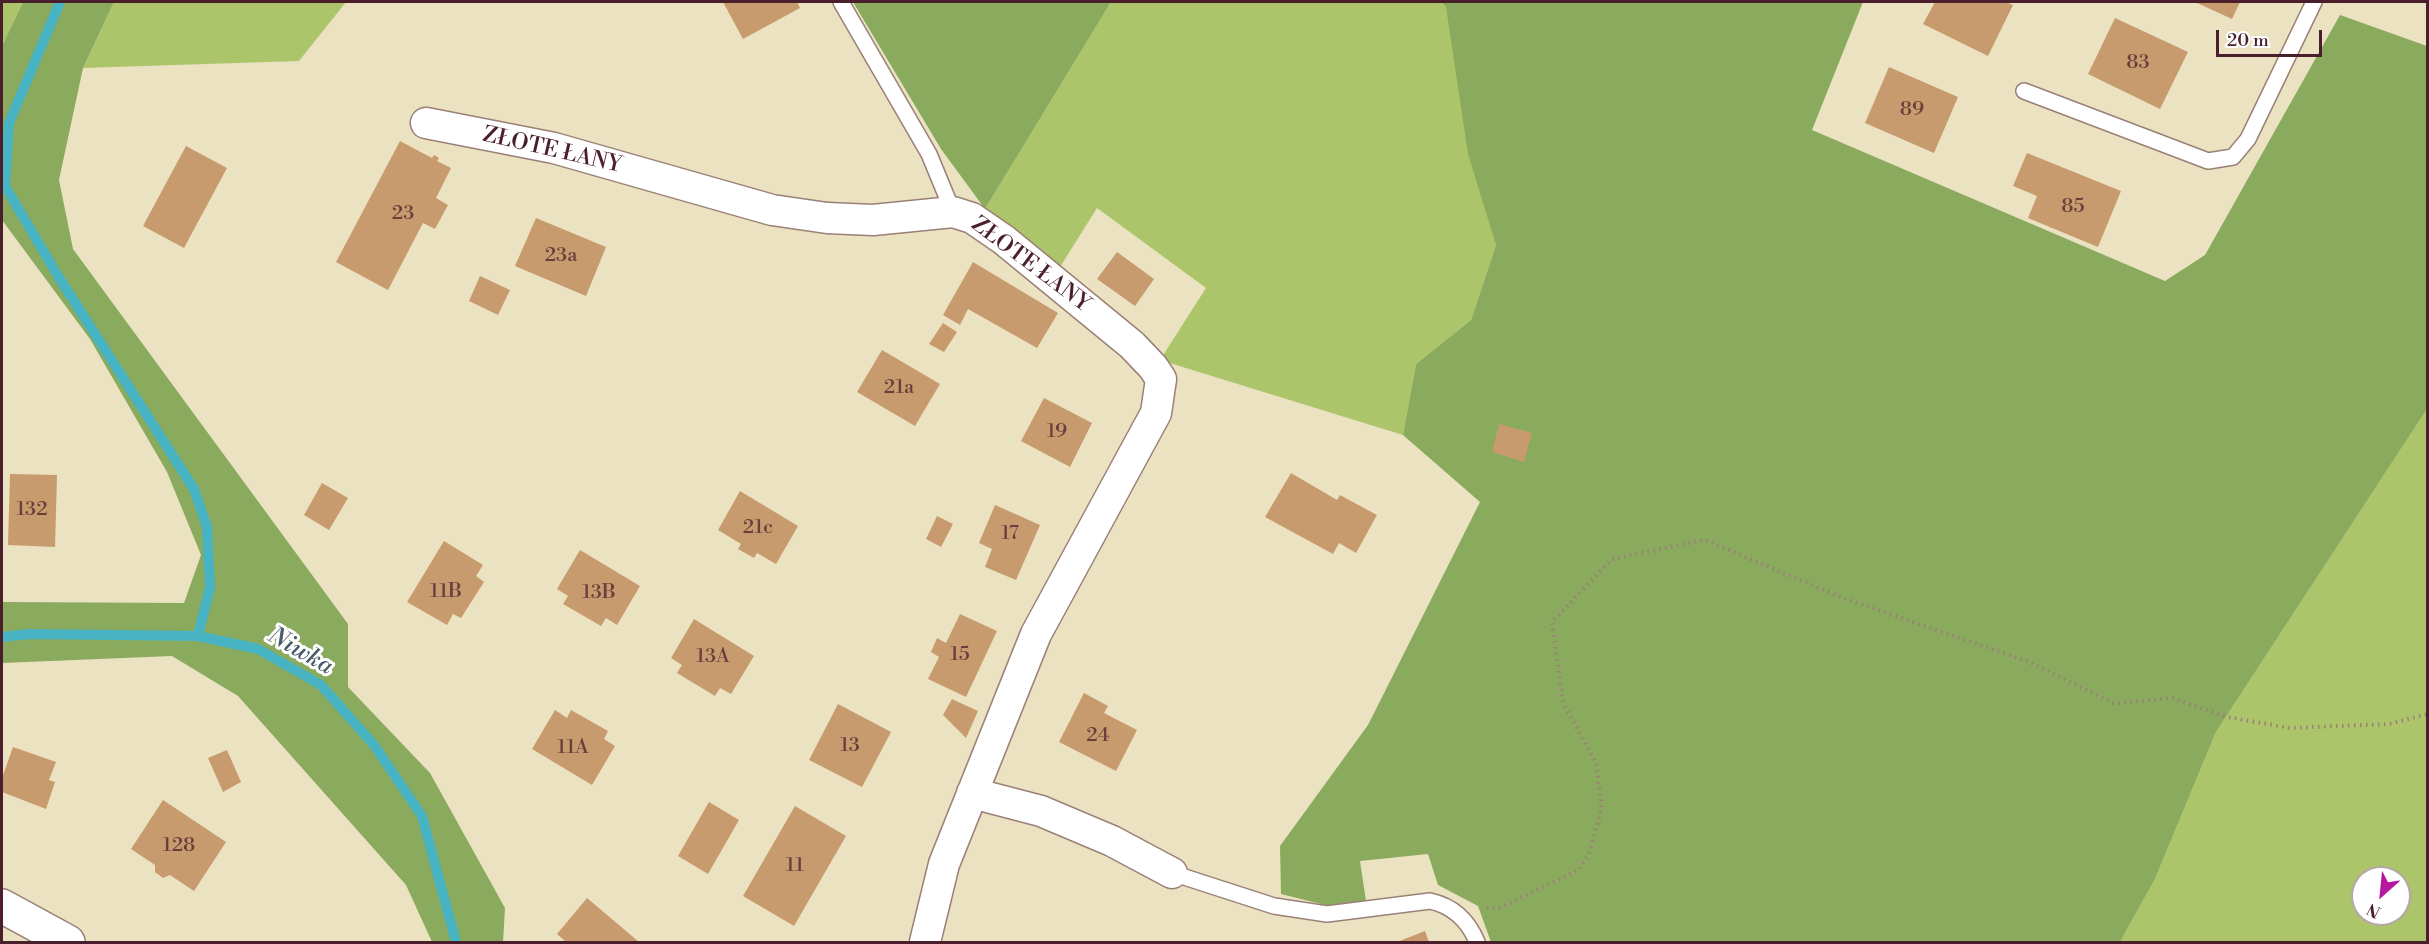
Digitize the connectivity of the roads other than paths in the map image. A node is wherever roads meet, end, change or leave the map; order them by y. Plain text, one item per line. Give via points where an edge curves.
1 (842, 2) edge
2 (2314, 2) edge
3 (2024, 91) dead end
4 (426, 123) dead end
5 (953, 212) junction
6 (972, 794) junction
7 (1172, 873) joint
8 (2, 906) edge
9 (68, 942) edge
10 (925, 942) edge
11 (1477, 942) edge

1 - 5 lane via 929,154
2 - 3 lane via 2248,139 2233,157 2208,161
4 - 5 street, ZŁOTE ŁANY via 554,148 772,210 873,220
5 - 6 street, ZŁOTE ŁANY via 972,218 1004,240 1132,345 1161,379 1156,413 1036,634
6 - 7 street via 1041,811 1112,841
6 - 10 street, ZŁOTE ŁANY via 944,864
7 - 11 lane via 1274,906 1327,914 1430,901 1444,904 1472,929
8 - 9 street

